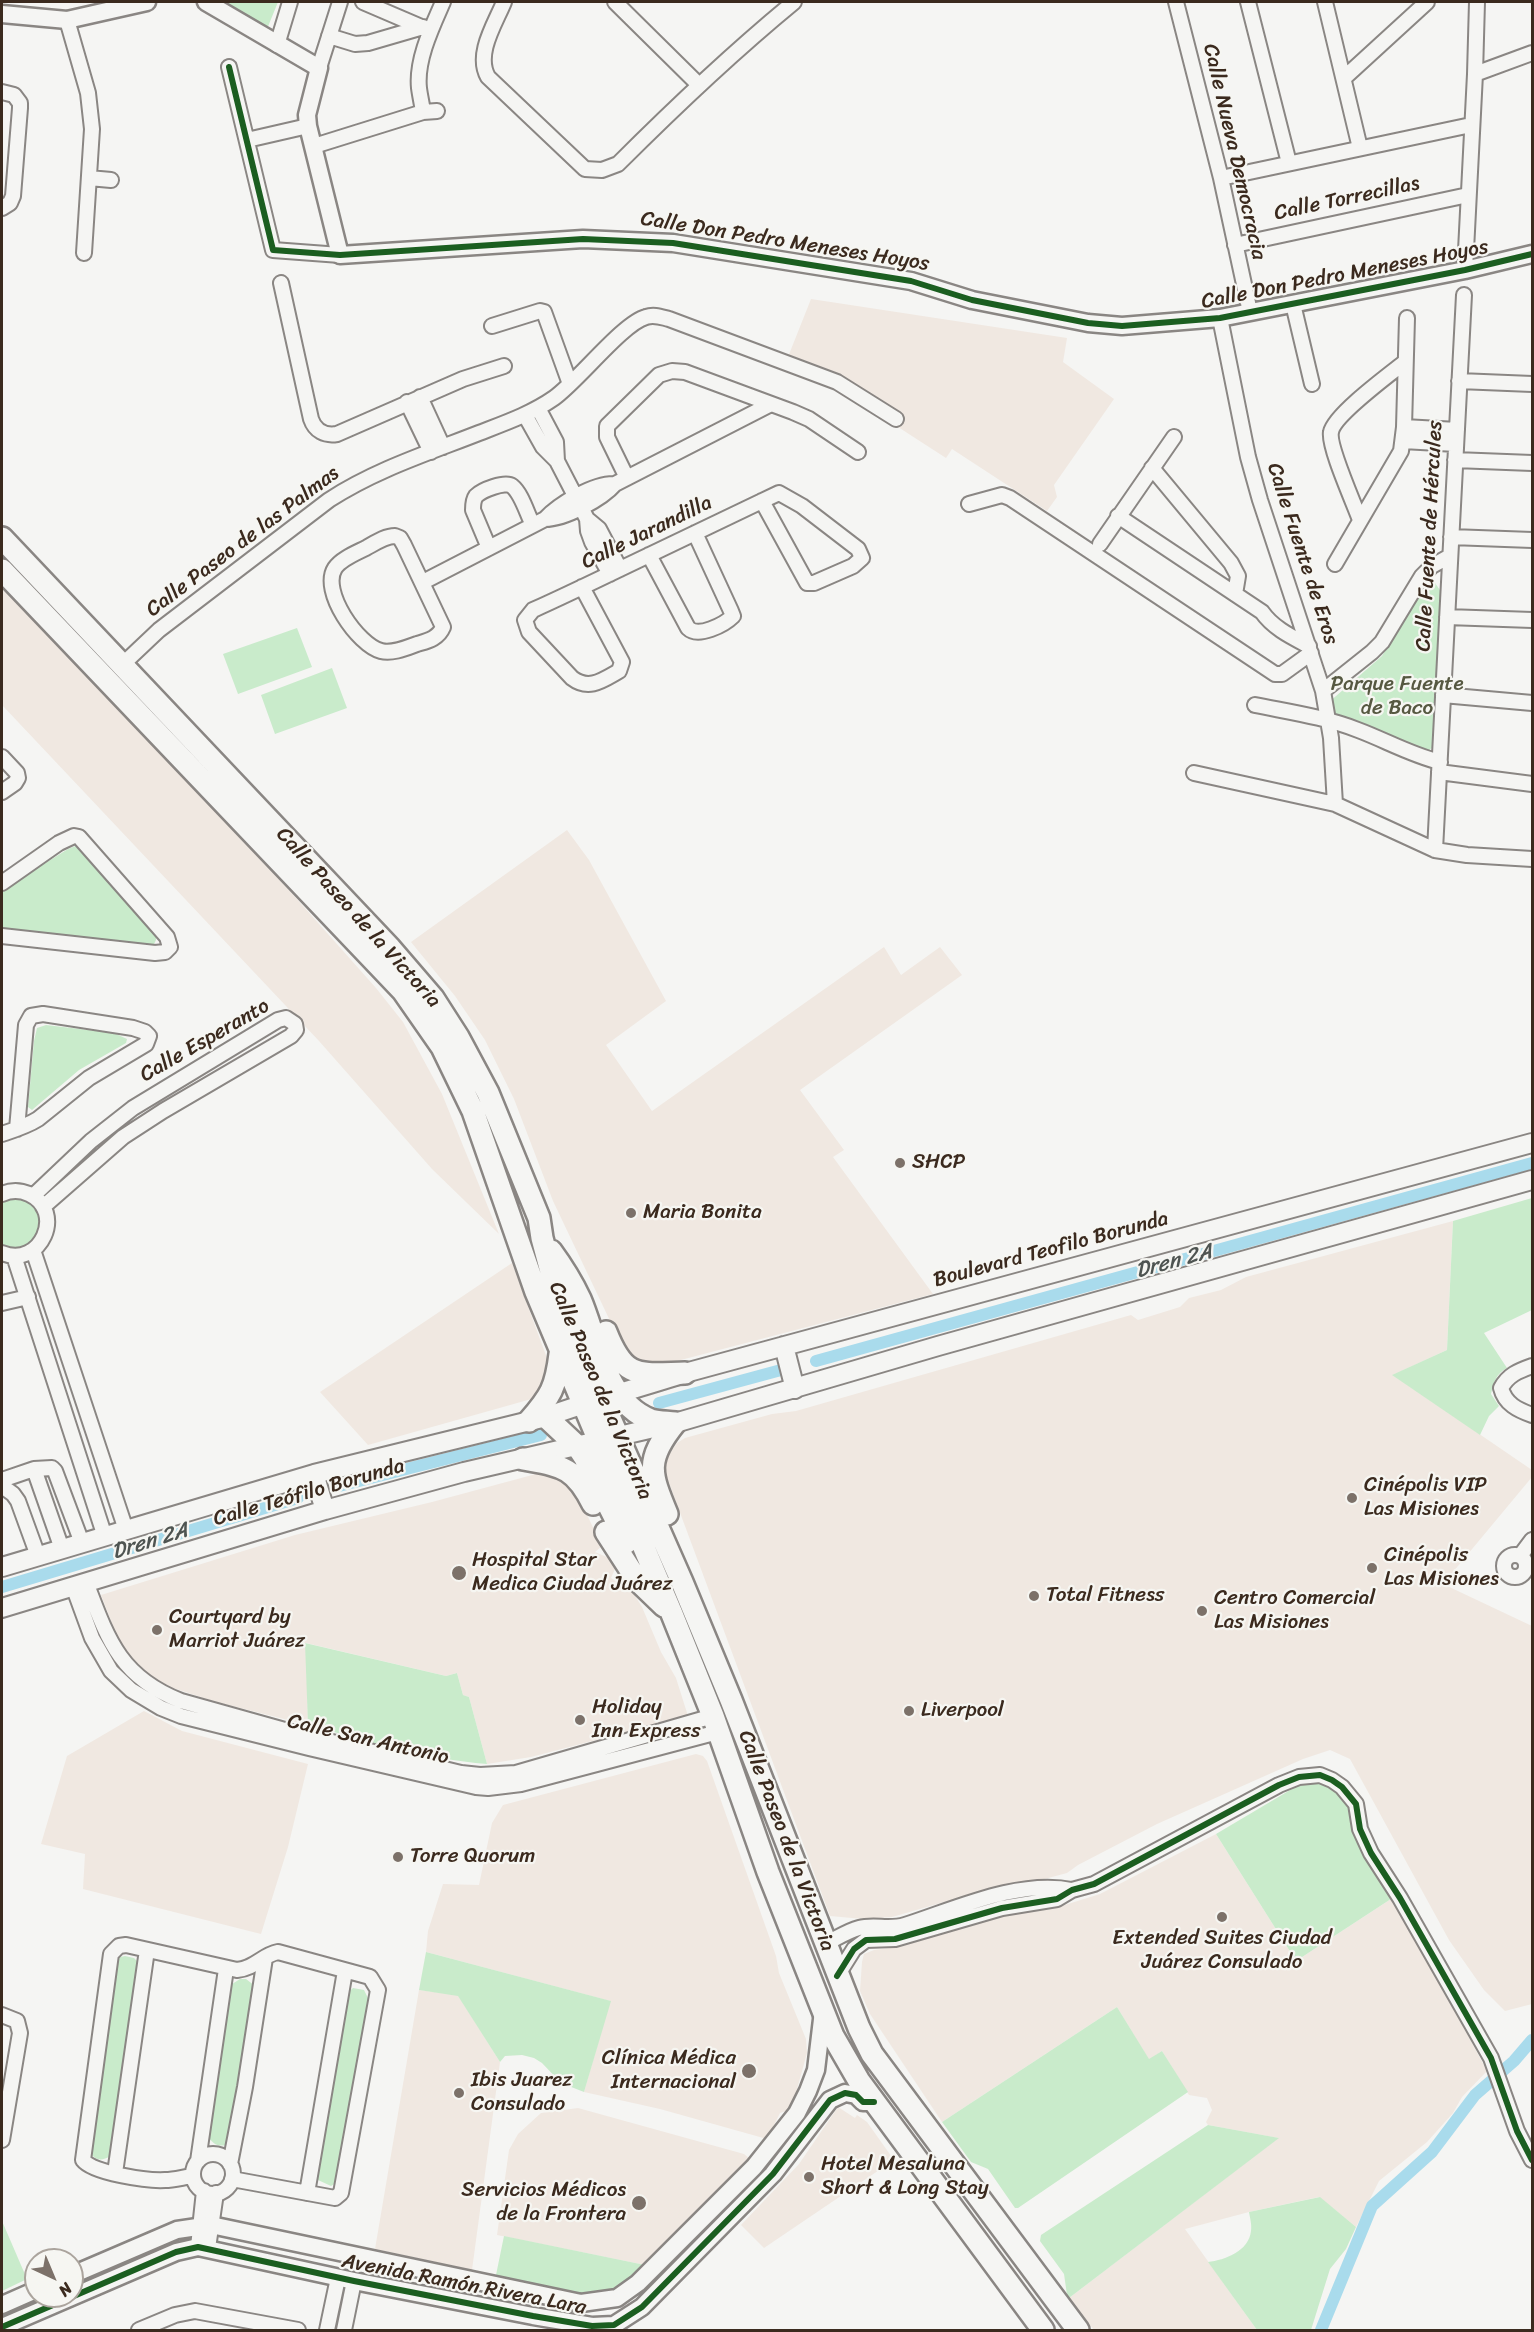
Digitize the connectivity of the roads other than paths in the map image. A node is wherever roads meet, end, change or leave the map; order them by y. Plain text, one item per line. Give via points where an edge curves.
1 (80, 2) edge
2 (147, 2) edge
3 (206, 2) edge
4 (290, 2) edge
5 (340, 2) edge
6 (363, 2) edge
7 (443, 2) edge
8 (504, 2) edge
9 (615, 2) edge
10 (794, 2) edge
11 (1176, 2) edge
12 (1248, 2) edge
13 (1326, 2) edge
14 (1427, 2) edge
15 (1477, 2) edge
16 (2, 14) edge
17 (67, 20) junction
18 (427, 29) junction
19 (329, 36) junction
20 (277, 45) junction
21 (1533, 53) edge
22 (229, 67) dead end
23 (319, 68) junction
24 (1476, 74) junction
25 (1344, 78) junction
26 (698, 84) junction
27 (2, 92) edge
28 (1472, 125) junction
29 (308, 126) junction
30 (247, 140) junction
31 (314, 146) junction
32 (1360, 148) junction
33 (1289, 163) junction
34 (89, 178) junction
35 (1221, 178) junction
36 (111, 180) dead end
37 (1468, 195) junction
38 (4, 207) edge
39 (1235, 245) junction
40 (84, 254) dead end
41 (1533, 254) edge
42 (340, 255) junction
43 (1465, 270) junction
44 (281, 283) dead end
45 (1464, 295) dead end
46 (1293, 304) junction
47 (1250, 312) junction
48 (1220, 318) junction
49 (1407, 318) dead end
50 (492, 326) dead end
51 (1405, 362) junction
52 (504, 366) dead end
53 (1460, 381) junction
54 (570, 384) junction
55 (1312, 384) dead end
56 (1533, 384) edge
57 (413, 399) junction
58 (771, 404) junction
59 (532, 412) junction
60 (896, 419) dead end
61 (1404, 434) junction
62 (1174, 437) dead end
63 (1456, 437) junction
64 (437, 450) junction
65 (858, 452) dead end
66 (1455, 460) junction
67 (1533, 463) edge
68 (1152, 468) junction
69 (621, 481) junction
70 (762, 501) junction
71 (969, 504) dead end
72 (581, 508) junction
73 (1118, 516) junction
74 (1360, 520) junction
75 (539, 522) junction
76 (695, 533) junction
77 (1451, 537) junction
78 (2, 538) edge
79 (1533, 540) edge
80 (1100, 543) dead end
81 (2, 547) edge
82 (489, 548) junction
83 (649, 555) junction
84 (1450, 556) junction
85 (22, 558) junction
86 (1335, 564) dead end
87 (2, 570) edge
88 (615, 571) junction
89 (423, 582) junction
90 (582, 587) junction
91 (1235, 594) junction
92 (1262, 612) junction
93 (1447, 617) junction
94 (1533, 620) edge
95 (1304, 630) junction
96 (1310, 650) junction
97 (122, 665) junction
98 (1323, 691) junction
99 (1443, 695) junction
100 (1533, 703) edge
101 (1255, 705) dead end
102 (1326, 720) junction
103 (2, 757) edge
104 (1439, 767) junction
105 (1194, 773) dead end
106 (1533, 784) edge
107 (2, 792) edge
108 (1335, 804) junction
109 (1435, 850) junction
110 (1533, 859) edge
111 (2, 883) edge
112 (321, 906) junction
113 (367, 924) junction
114 (2, 936) edge
115 (240, 1043) junction
116 (251, 1060) junction
117 (473, 1111) junction
118 (17, 1129) junction
119 (2, 1134) edge
120 (1533, 1143) edge
121 (1533, 1180) edge
122 (2, 1194) edge
123 (33, 1196) junction
124 (43, 1207) junction
125 (541, 1228) junction
126 (33, 1250) junction
127 (8, 1255) edge
128 (28, 1297) junction
129 (2, 1303) edge
130 (784, 1346) junction
131 (560, 1353) junction
132 (1533, 1366) edge
133 (685, 1373) junction
134 (795, 1389) junction
135 (601, 1398) junction
136 (1533, 1415) edge
137 (537, 1419) junction
138 (675, 1423) junction
139 (608, 1438) junction
140 (577, 1446) junction
141 (522, 1459) junction
142 (34, 1469) junction
143 (314, 1474) junction
144 (2, 1480) edge
145 (2, 1486) edge
146 (325, 1510) junction
147 (126, 1530) junction
148 (105, 1537) junction
149 (1533, 1539) edge
150 (82, 1543) junction
151 (62, 1549) junction
152 (38, 1556) junction
153 (2, 1567) edge
154 (655, 1574) junction
155 (1528, 1574) edge
156 (682, 1582) junction
157 (79, 1584) junction
158 (2, 1608) edge
159 (672, 1614) junction
160 (731, 1700) junction
161 (716, 1724) junction
162 (768, 1798) junction
163 (1072, 1890) junction
164 (825, 1944) junction
165 (147, 1950) junction
166 (264, 1958) junction
167 (226, 1969) junction
168 (345, 1971) junction
169 (837, 1976) junction
170 (823, 2010) junction
171 (2, 2015) edge
172 (874, 2102) junction
173 (2, 2140) edge
174 (767, 2152) junction
175 (1533, 2160) edge
176 (198, 2161) junction
177 (783, 2163) junction
178 (230, 2164) junction
179 (115, 2173) junction
180 (193, 2176) junction
181 (232, 2179) junction
182 (210, 2192) junction
183 (307, 2193) junction
184 (206, 2225) junction
185 (203, 2248) junction
186 (84, 2270) edge
187 (346, 2279) junction
188 (480, 2283) junction
189 (24, 2295) edge
190 (624, 2295) junction
191 (476, 2304) junction
192 (2, 2305) edge
193 (635, 2313) junction
194 (247, 2325) edge
195 (2, 2327) edge
196 (584, 2328) edge
197 (611, 2328) edge
198 (140, 2330) edge
199 (298, 2331) edge
200 (327, 2331) edge
201 (344, 2331) edge
202 (1043, 2331) edge
203 (1078, 2331) edge

1 - 17 street
2 - 17 street
3 - 20 street
4 - 20 street
5 - 19 street
6 - 18 street
7 - 18 street
8 - 26 street via 483,54 483,67 488,77 585,170 602,170 618,164
9 - 26 street
10 - 26 street
11 - 35 street, Calle Nueva Democracia
12 - 33 street
13 - 25 street
14 - 25 street
15 - 24 street
16 - 17 street
17 - 34 street via 91,109
18 - 19 street via 355,44
18 - 31 street via 419,87 430,111
19 - 23 street
20 - 23 street
21 - 24 street
22 - 30 street
23 - 29 street
24 - 28 street
25 - 32 street
27 - 38 street via 14,95 20,108 13,196
28 - 32 street
28 - 37 street
29 - 30 street
29 - 31 street
30 - 42 street, Calle Don Pedro Meneses Hoyos via 273,250
31 - 42 street
32 - 33 street
33 - 35 street
34 - 36 street
34 - 40 street
35 - 39 street, Calle Nueva Democracia
37 - 39 street, Calle Torrecillas
37 - 43 street
39 - 47 street, Calle Nueva Democracia
41 - 43 street, Calle Don Pedro Meneses Hoyos
42 - 48 street, Calle Don Pedro Meneses Hoyos via 583,239 673,243 911,281 972,300 1088,323 1122,326
43 - 46 street, Calle Don Pedro Meneses Hoyos
44 - 57 street via 316,428 326,434 337,434
45 - 53 street, Calle Fuente de Hércules
46 - 47 street, Calle Don Pedro Meneses Hoyos
46 - 55 street
47 - 48 street, Calle Don Pedro Meneses Hoyos
48 - 95 street, Calle Fuente de Eros via 1257,489
49 - 51 street
50 - 54 street via 544,312
51 - 61 street
51 - 74 street via 1344,413 1331,429 1332,443
52 - 57 street
53 - 56 street
53 - 63 street, Calle Fuente de Hércules
54 - 59 street, Calle Paseo de las Palmas
54 - 60 street, Calle Paseo de las Palmas via 626,330 654,315 837,382
57 - 64 street
58 - 65 street via 808,419
58 - 69 street
58 - 69 street via 684,372 659,375 607,426
59 - 64 street, Calle Paseo de las Palmas
59 - 72 street via 543,447 557,460
61 - 63 street
61 - 74 street via 1397,459
62 - 68 street
63 - 66 street, Calle Fuente de Hércules
64 - 97 street, Calle Paseo de las Palmas via 365,479 329,500 159,630
66 - 67 street
66 - 77 street, Calle Fuente de Hércules
68 - 73 street
68 - 91 street via 1231,563 1238,576
69 - 72 street
70 - 70 street, Calle Jarandilla via 779,493 802,506 858,549 862,558 807,584
70 - 76 street, Calle Jarandilla
71 - 96 street via 1002,495 1010,498 1275,674 1282,674
72 - 75 street via 555,509
72 - 88 street via 590,537
73 - 80 street
73 - 91 street
74 - 86 street
75 - 82 street
75 - 82 street via 511,485 478,495 473,510
76 - 83 street, Calle Jarandilla
76 - 83 street via 733,616 728,621 692,632
77 - 79 street
77 - 84 street, Calle Fuente de Hércules
78 - 85 main road, Calle Paseo de la Victoria
81 - 85 main road
82 - 89 street
83 - 88 street, Calle Jarandilla
84 - 93 street, Calle Fuente de Hércules
84 - 98 street via 1422,576 1382,642
85 - 97 main road, Calle Paseo de la Victoria
87 - 112 main road, Calle Paseo de la Victoria
88 - 90 street, Calle Jarandilla
89 - 89 street via 400,538 395,536 345,559 334,569 332,581 337,604 356,632 382,652 401,650 441,632 442,623
90 - 90 street, Calle Jarandilla via 622,662 619,671 593,684 572,678 529,632 525,620 533,610
91 - 92 street
92 - 95 street
92 - 96 street via 1267,620
93 - 94 street
93 - 99 street, Calle Fuente de Hércules
95 - 96 street, Calle Fuente de Eros
96 - 98 street, Calle Fuente de Eros
97 - 113 main road, Calle Paseo de la Victoria
98 - 102 street, Calle Fuente de Eros
99 - 100 street
99 - 104 street, Calle Fuente de Hércules
101 - 102 street
102 - 104 street via 1358,730
102 - 108 street, Calle Fuente de Eros via 1331,738
103 - 107 street via 17,773 18,780
104 - 106 street
104 - 109 street, Calle Fuente de Hércules
105 - 108 street
108 - 109 street
109 - 110 street
111 - 114 street via 59,843 79,837 170,944 168,950 155,953
112 - 113 main road via 329,906 356,927
112 - 117 main road, Calle Paseo de la Victoria via 417,1008 442,1047
113 - 125 main road, Calle Paseo de la Victoria via 434,998 458,1037 488,1093
115 - 116 street
115 - 116 street, Calle Esperanto via 282,1018 295,1024 291,1036
115 - 123 street, Calle Esperanto via 112,1124
116 - 124 street, Calle Esperanto via 123,1137
117 - 125 main road via 493,1141 521,1206
117 - 131 main road, Calle Paseo de la Victoria
118 - 118 street via 38,1119 89,1078 146,1044 149,1036 133,1028 43,1014 31,1016 26,1025
118 - 119 street
120 - 130 main road, Boulevard Teofilo Borunda
121 - 134 main road
122 - 123 street via 21,1191
123 - 124 street
124 - 126 street via 47,1231
125 - 133 main road via 587,1283 621,1363 640,1372
125 - 135 main road, Calle Paseo de la Victoria via 560,1305
126 - 127 street
126 - 147 street
127 - 128 street
128 - 129 street
128 - 148 street
130 - 133 main road, Boulevard Teofilo Borunda
130 - 134 main road
131 - 135 main road, Calle Paseo de la Victoria
131 - 137 main road via 557,1379
132 - 136 street via 1512,1374 1501,1388 1509,1404
133 - 135 main road, Boulevard Teofilo Borunda
134 - 138 main road
135 - 137 main road, Calle Teófilo Borunda
135 - 138 main road via 631,1407 653,1420
135 - 139 main road, Calle Paseo de la Victoria
137 - 140 main road
137 - 143 main road, Calle Teófilo Borunda
138 - 139 main road
138 - 156 main road via 662,1438 653,1458 653,1472 676,1544
139 - 140 main road, Calle Teófilo Borunda
139 - 154 main road, Calle Paseo de la Victoria
139 - 156 main road, Calle Paseo de la Victoria
140 - 141 main road, Calle Teófilo Borunda
140 - 154 main road via 631,1549
141 - 146 main road, Calle Teófilo Borunda
141 - 159 main road via 558,1466 579,1479 625,1563
142 - 144 street
142 - 150 street via 48,1467 55,1471
142 - 151 street
143 - 146 main road
143 - 147 main road, Calle Teófilo Borunda
145 - 152 street via 18,1501
146 - 157 main road, Calle Teófilo Borunda
147 - 148 main road, Calle Teófilo Borunda
148 - 150 main road, Calle Teófilo Borunda
149 - 155 street via 1520,1556
150 - 151 main road, Calle Teófilo Borunda
151 - 152 main road, Calle Teófilo Borunda
152 - 153 main road, Calle Teófilo Borunda
154 - 159 main road, Calle Paseo de la Victoria
154 - 160 main road via 672,1592 714,1688
156 - 160 main road, Calle Paseo de la Victoria
157 - 158 main road, Calle Teófilo Borunda
157 - 161 street, Calle San Antonio via 116,1652 132,1672 164,1694 299,1734 461,1773 516,1773
159 - 161 main road, Calle Paseo de la Victoria
160 - 162 main road, Calle Paseo de la Victoria
161 - 162 main road via 720,1718 726,1723 745,1769
161 - 170 main road, Calle Paseo de la Victoria via 768,1872
162 - 164 main road, Calle Paseo de la Victoria
163 - 164 street via 1054,1886 1002,1894 904,1925 860,1928
163 - 169 street via 1057,1899 1002,1908 902,1937 866,1940 854,1948
163 - 175 street via 1094,1884 1279,1785 1311,1775 1332,1780 1356,1804 1360,1829 1371,1853 1485,2046
164 - 169 main road, Calle Paseo de la Victoria
165 - 167 street
165 - 179 street
165 - 179 street via 119,1946 108,1964 82,2155 90,2167
166 - 167 street via 245,1969
166 - 168 street via 278,1953
166 - 178 street
167 - 176 street
168 - 183 street
168 - 183 street via 370,1977 378,1990 343,2189 335,2198
169 - 203 main road, Calle Paseo de la Victoria via 872,2054
170 - 172 main road, Calle Paseo de la Victoria via 842,2054
170 - 174 street, Avenida Ramón Rivera Lara via 816,2070 808,2091 797,2113
171 - 173 street via 17,2021 20,2033
172 - 177 street, Avenida Ramón Rivera Lara via 862,2102 850,2093 836,2096
172 - 202 main road, Calle Paseo de la Victoria
174 - 177 street
174 - 190 street, Avenida Ramón Rivera Lara
176 - 178 street via 217,2154
176 - 180 street
177 - 193 street, Avenida Ramón Rivera Lara
178 - 181 street
179 - 180 street via 145,2180
180 - 182 street via 197,2185
181 - 182 street via 226,2188
181 - 183 street
182 - 184 street
184 - 185 street
184 - 186 street, Avenida Ramón Rivera Lara via 177,2230
184 - 188 street, Avenida Ramón Rivera Lara
185 - 187 street, Avenida Ramón Rivera Lara
185 - 195 street, Avenida Ramón Rivera Lara via 176,2252
187 - 191 street, Avenida Ramón Rivera Lara
187 - 200 street
187 - 201 street
188 - 190 street, Avenida Ramón Rivera Lara via 581,2303
188 - 191 street
189 - 192 street
190 - 193 street
191 - 196 street, Avenida Ramón Rivera Lara
193 - 197 street, Avenida Ramón Rivera Lara
194 - 198 street via 210,2313 189,2312
194 - 199 street
196 - 197 street, Avenida Ramón Rivera Lara

